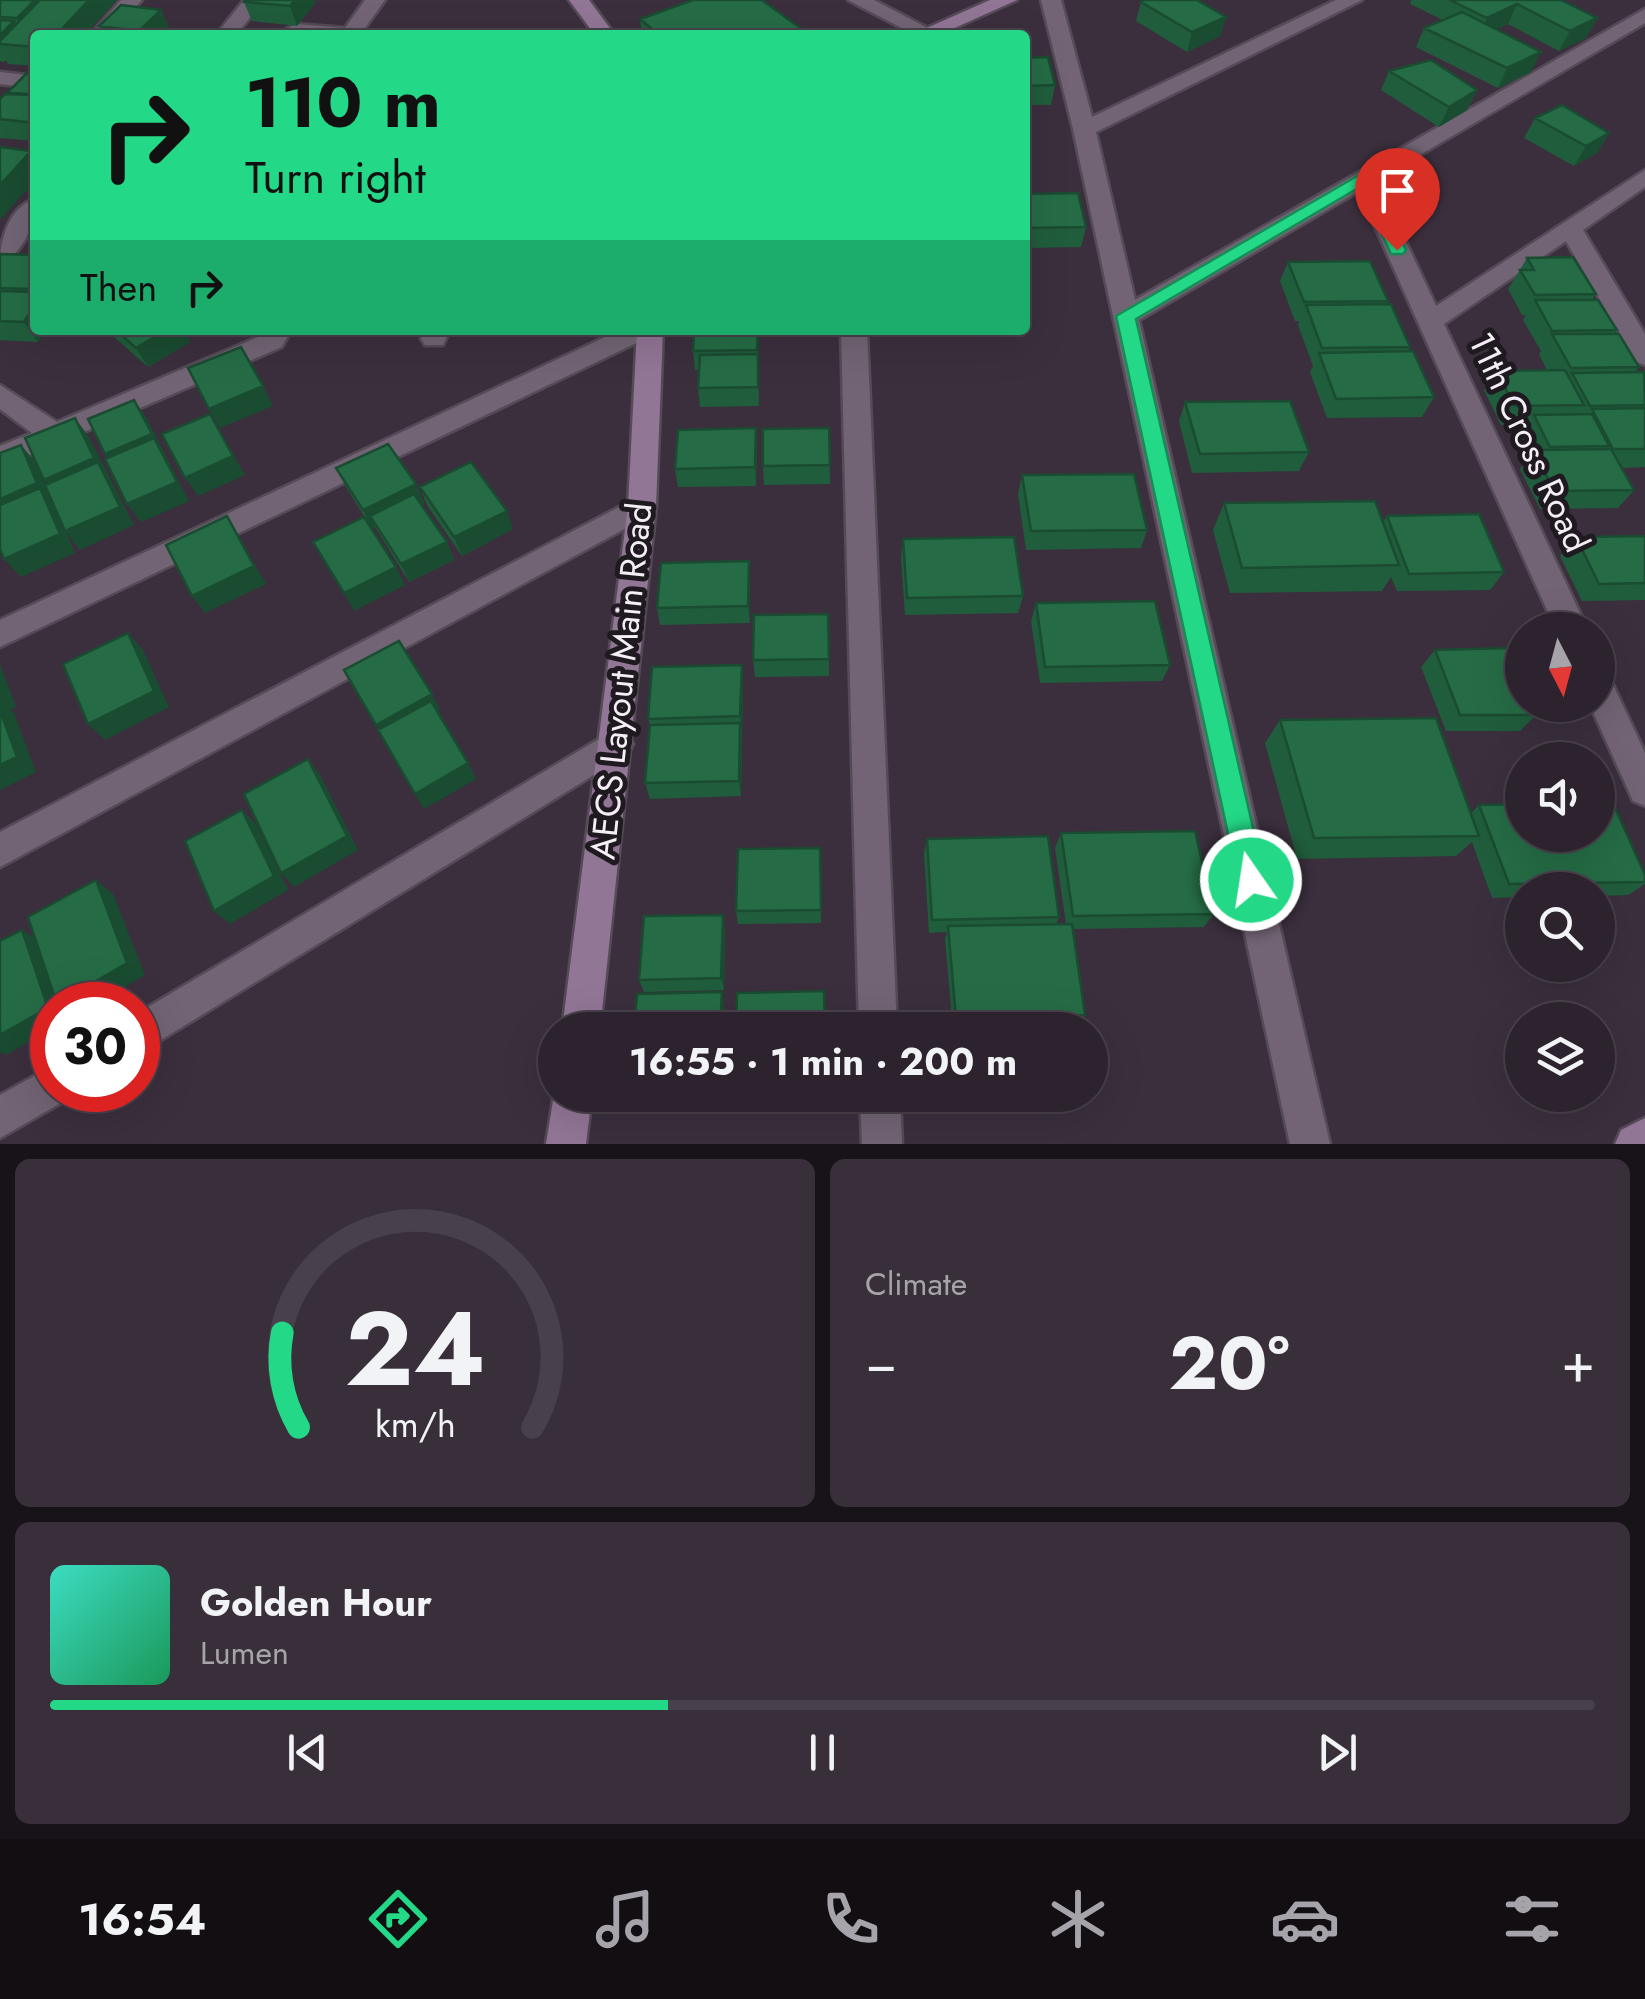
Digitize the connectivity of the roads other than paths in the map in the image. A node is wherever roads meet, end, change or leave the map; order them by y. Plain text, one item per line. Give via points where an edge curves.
1 (132, 0) edge
2 (254, 0) edge
3 (374, 0) edge
4 (579, 0) edge
5 (858, 0) edge
6 (1007, 0) edge
7 (1051, 0) edge
8 (1352, 0) edge
9 (1645, 15) edge
10 (105, 30) edge
11 (230, 30) edge
12 (353, 30) edge
13 (601, 30) edge
14 (916, 30) edge
15 (934, 30) edge
16 (0, 78) edge
17 (30, 81) edge
18 (1084, 130) junction
19 (1645, 176) edge
20 (1364, 178) junction
21 (30, 213) edge
22 (1570, 228) junction
23 (0, 254) edge
24 (1126, 316) junction
25 (1430, 322) junction
26 (276, 335) edge
27 (635, 335) edge
28 (646, 335) edge
29 (854, 335) edge
30 (1645, 356) edge
31 (0, 395) edge
32 (55, 434) junction
33 (0, 458) edge
34 (642, 506) junction
35 (1564, 612) edge
36 (0, 634) edge
37 (1615, 713) edge
38 (616, 744) junction
39 (1635, 744) edge
40 (1645, 790) edge
41 (0, 850) edge
42 (582, 1012) edge
43 (877, 1012) edge
44 (160, 1022) edge
45 (30, 1100) edge
46 (570, 1112) edge
47 (881, 1112) edge
48 (0, 1118) edge
49 (1645, 1138) edge
50 (566, 1144) edge
51 (882, 1144) edge
52 (1310, 1144) edge
53 (1635, 1144) edge

1 - 10 street
2 - 11 street
3 - 12 street
4 - 13 street
5 - 14 street
6 - 15 street
7 - 18 street
8 - 18 street
9 - 20 street
16 - 17 street
18 - 24 street
19 - 22 street
20 - 24 street
20 - 25 street, 11th Cross Road
21 - 23 street
22 - 25 street
22 - 30 street
24 - 52 street
25 - 35 street, 11th Cross Road
26 - 32 street
27 - 36 street
28 - 34 street, AECS Layout Main Road
29 - 43 street
31 - 32 street
32 - 33 street
34 - 38 street, AECS Layout Main Road
34 - 41 street
37 - 39 street
38 - 42 street, AECS Layout Main Road
38 - 44 street
39 - 40 street
45 - 48 street
46 - 50 street
47 - 51 street
49 - 53 street

